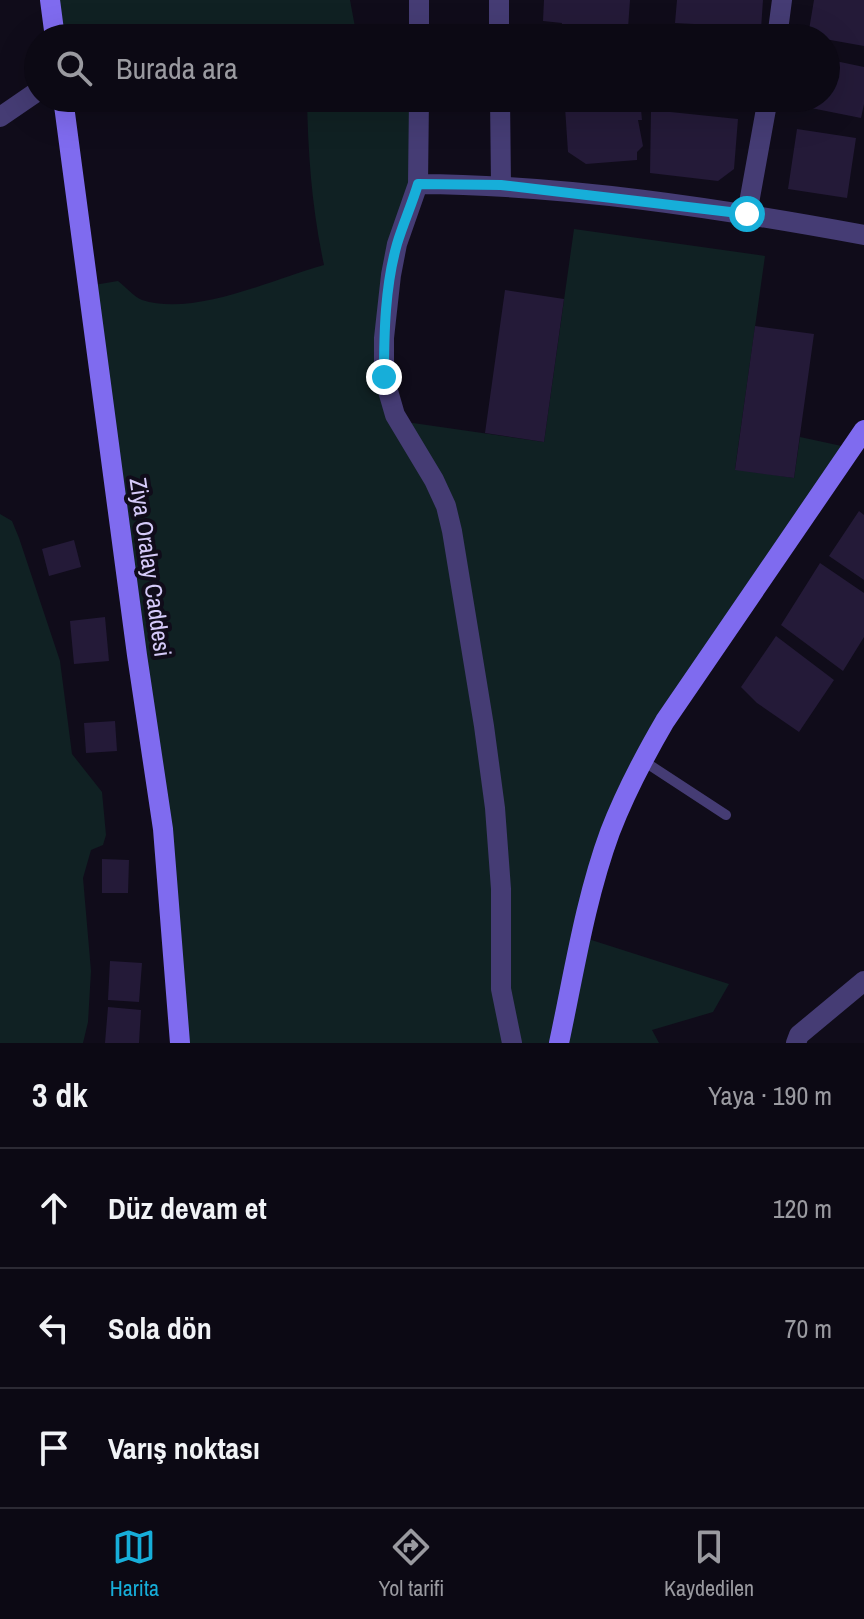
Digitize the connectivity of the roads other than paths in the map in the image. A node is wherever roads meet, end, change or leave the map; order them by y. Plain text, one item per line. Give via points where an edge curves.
1 (50, 0) edge
2 (419, 0) edge
3 (499, 0) edge
4 (782, 0) edge
5 (53, 24) edge
6 (419, 24) edge
7 (499, 24) edge
8 (779, 24) edge
9 (24, 101) edge
10 (65, 112) edge
11 (419, 112) edge
12 (500, 112) edge
13 (765, 112) edge
14 (0, 117) edge
15 (418, 184) junction
16 (501, 185) junction
17 (747, 214) junction
18 (864, 235) edge
19 (864, 430) edge
20 (642, 760) junction
21 (726, 815) dead end
22 (864, 981) edge
23 (180, 1043) edge
24 (512, 1043) edge
25 (559, 1043) edge
26 (796, 1043) edge

1 - 5 main road
2 - 6 street
3 - 7 street
4 - 8 street
9 - 14 street
10 - 23 main road, Ziya Oralay Caddesi via 163,829
11 - 15 street
12 - 16 street
13 - 17 street
15 - 16 street
15 - 24 street via 391,275 384,377 395,415 434,480 452,531 495,808 501,989
16 - 17 street
17 - 18 street
19 - 20 main road
20 - 21 lane
20 - 25 main road via 610,833 589,902
22 - 26 street

